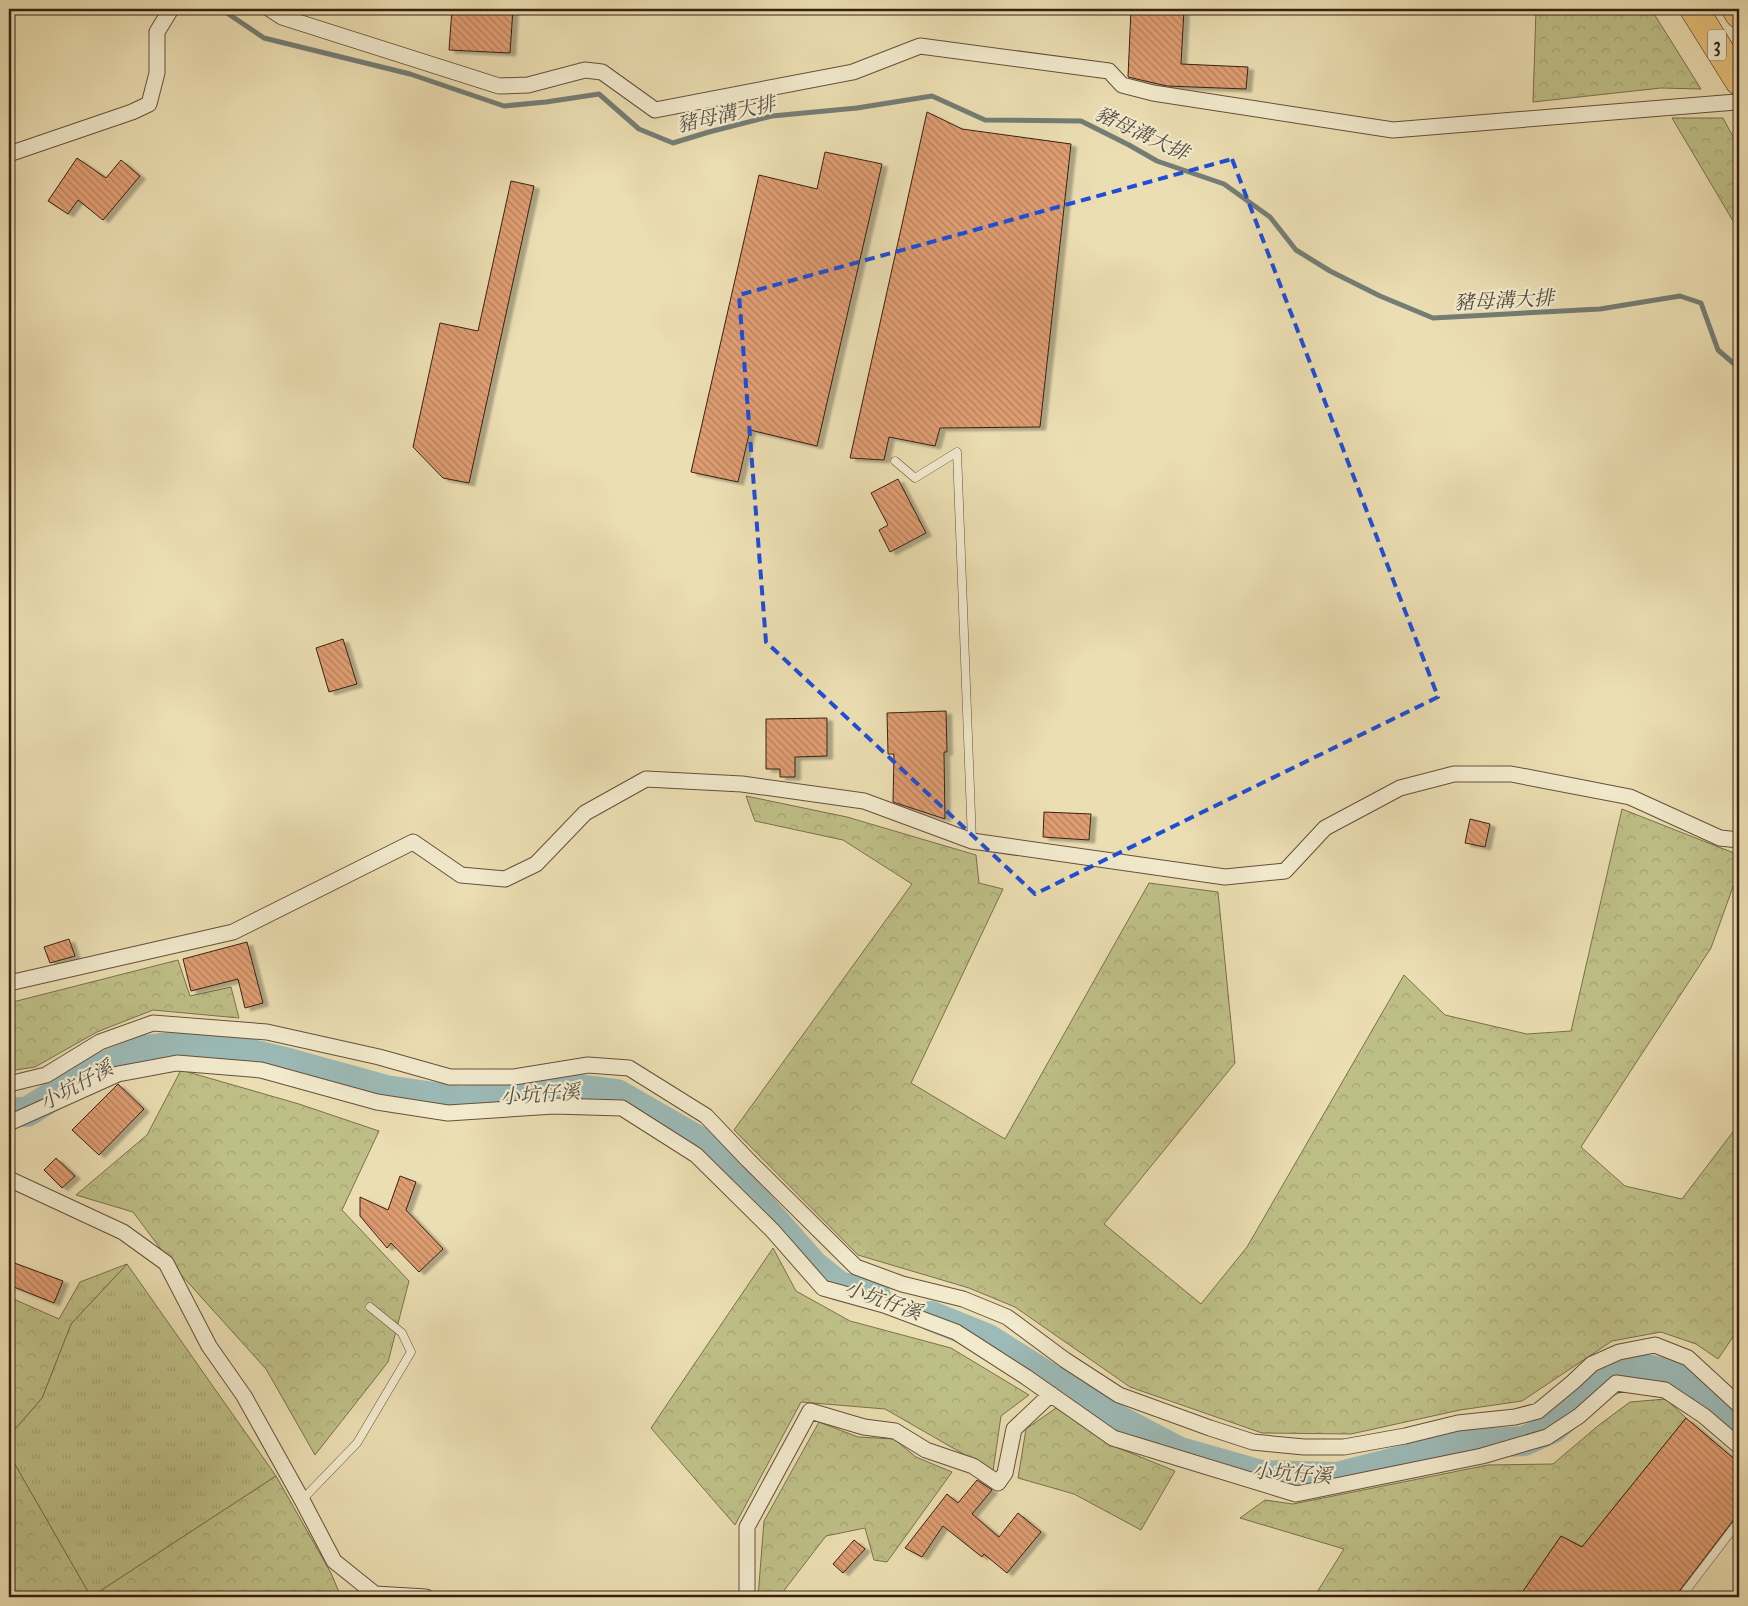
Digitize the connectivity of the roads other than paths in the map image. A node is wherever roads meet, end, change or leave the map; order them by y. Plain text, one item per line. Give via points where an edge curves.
1 (171, 9) edge
2 (270, 9) edge
3 (1694, 9) edge
4 (1736, 9) edge
5 (1739, 14) edge
6 (1737, 91) edge
7 (9, 154) edge
8 (895, 461) dead end
9 (1739, 840) edge
10 (972, 841) junction
11 (9, 983) edge
12 (9, 1084) edge
13 (9, 1123) edge
14 (9, 1179) edge
15 (370, 1307) dead end
16 (1051, 1394) junction
17 (1739, 1405) edge
18 (1739, 1446) edge
19 (302, 1500) junction
20 (1739, 1521) edge
21 (426, 1597) edge
22 (747, 1597) edge
23 (1681, 1597) edge

1 - 7 street via 157,32 157,73 149,104
2 - 6 street via 282,17 499,86 528,84 585,70 602,72 655,110 853,72 920,46 1109,71 1122,85 1153,93 1392,130
3 - 6 highway, 3
4 - 5 highway, 3
8 - 10 lane via 915,478 957,452
9 - 10 street via 1720,838 1630,797 1511,774 1454,774 1400,788 1325,828 1285,871 1225,877
10 - 11 street via 864,801 742,784 646,779 586,813 536,864 506,880 461,875 413,842 233,932
12 - 17 street via 46,1076 100,1042 153,1023 267,1032 450,1077 514,1077 588,1065 629,1068 706,1116 856,1267 902,1284 963,1299 1007,1317 1119,1395 1253,1442 1304,1448 1344,1447 1458,1423 1515,1417 1538,1410 1592,1364 1619,1352 1656,1345 1688,1358
13 - 16 street via 118,1074 177,1063 261,1070 377,1102 448,1113 554,1106 622,1108 696,1155 772,1230 823,1288 884,1305 956,1332
14 - 19 street via 122,1232 166,1263 209,1346 244,1396
15 - 19 lane via 402,1333 411,1352 357,1442
16 - 18 street via 1113,1438 1296,1494 1482,1456 1547,1437 1579,1416 1616,1383 1665,1390 1704,1416
16 - 22 street via 1014,1429 1006,1473 998,1483 973,1466 926,1450 895,1431 810,1411 747,1527
19 - 21 street via 334,1562 374,1594
20 - 23 lane

